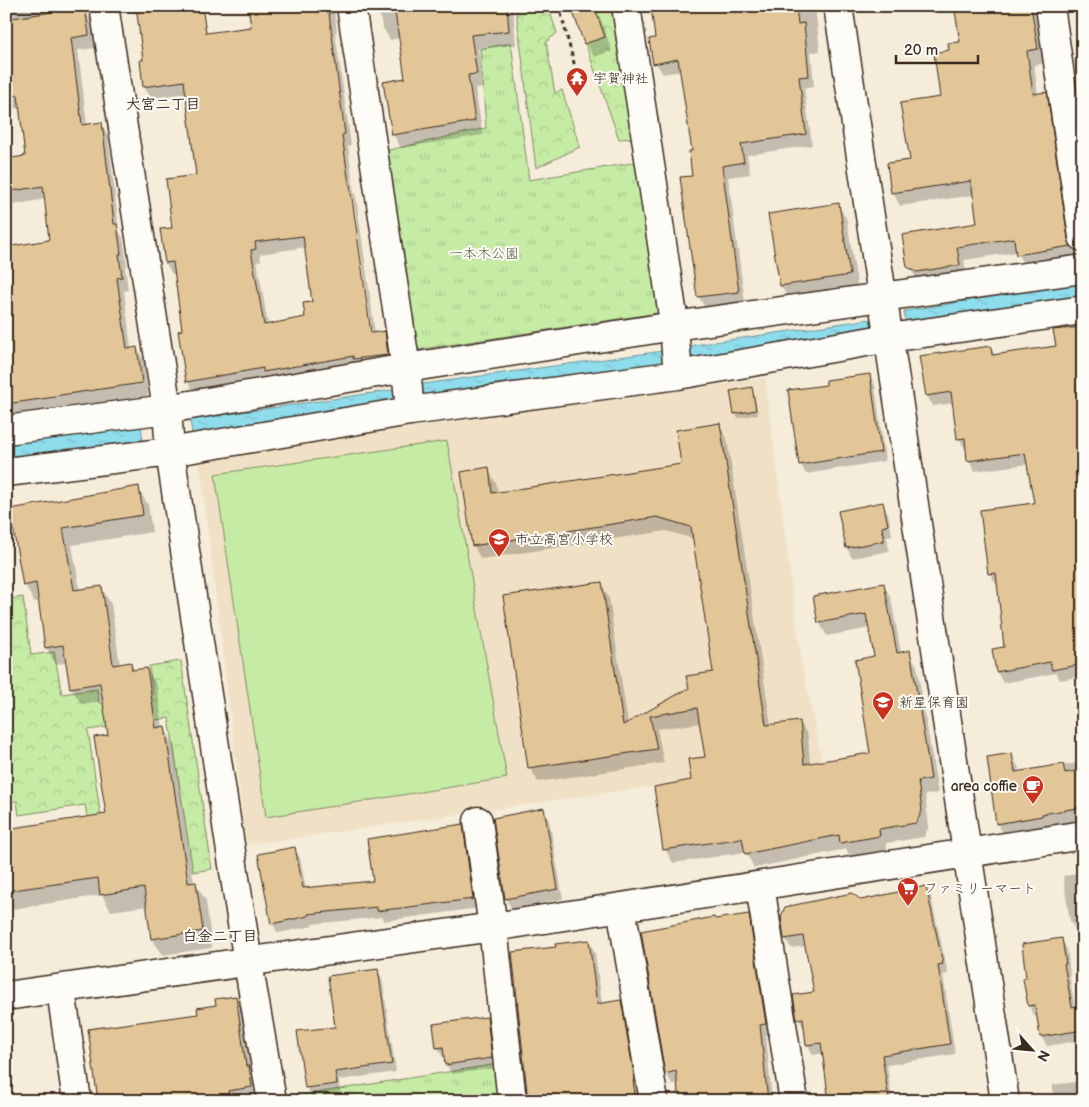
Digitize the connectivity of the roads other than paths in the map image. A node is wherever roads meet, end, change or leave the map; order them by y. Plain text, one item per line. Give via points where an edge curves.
1 (104, 6) edge
2 (350, 6) edge
3 (626, 6) edge
4 (838, 6) edge
5 (1050, 6) edge
6 (1083, 237) edge
7 (1083, 268) edge
8 (881, 296) junction
9 (1083, 310) edge
10 (674, 326) junction
11 (889, 338) junction
12 (406, 368) junction
13 (678, 375) junction
14 (166, 409) junction
15 (410, 411) junction
16 (6, 430) edge
17 (170, 452) junction
18 (6, 472) edge
19 (478, 821) dead end
20 (1083, 836) edge
21 (966, 854) junction
22 (760, 886) junction
23 (621, 907) junction
24 (493, 927) junction
25 (248, 963) junction
26 (61, 990) junction
27 (6, 996) edge
28 (77, 1101) edge
29 (272, 1101) edge
30 (512, 1101) edge
31 (654, 1101) edge
32 (794, 1101) edge
33 (1005, 1101) edge

1 - 14 street
2 - 12 street
3 - 10 street
4 - 8 street
5 - 6 street
7 - 8 street
8 - 10 street
8 - 11 street
9 - 11 street
10 - 12 street
10 - 13 street
11 - 13 street
11 - 21 street
12 - 14 street
12 - 15 street
13 - 15 street
14 - 16 street
14 - 17 street
15 - 17 street
17 - 18 street
17 - 25 street
19 - 24 street
20 - 21 street
21 - 22 street
21 - 33 street
22 - 23 street
22 - 32 street
23 - 24 street
23 - 31 street
24 - 25 street
24 - 30 street
25 - 26 street
25 - 29 street
26 - 27 street
26 - 28 street

